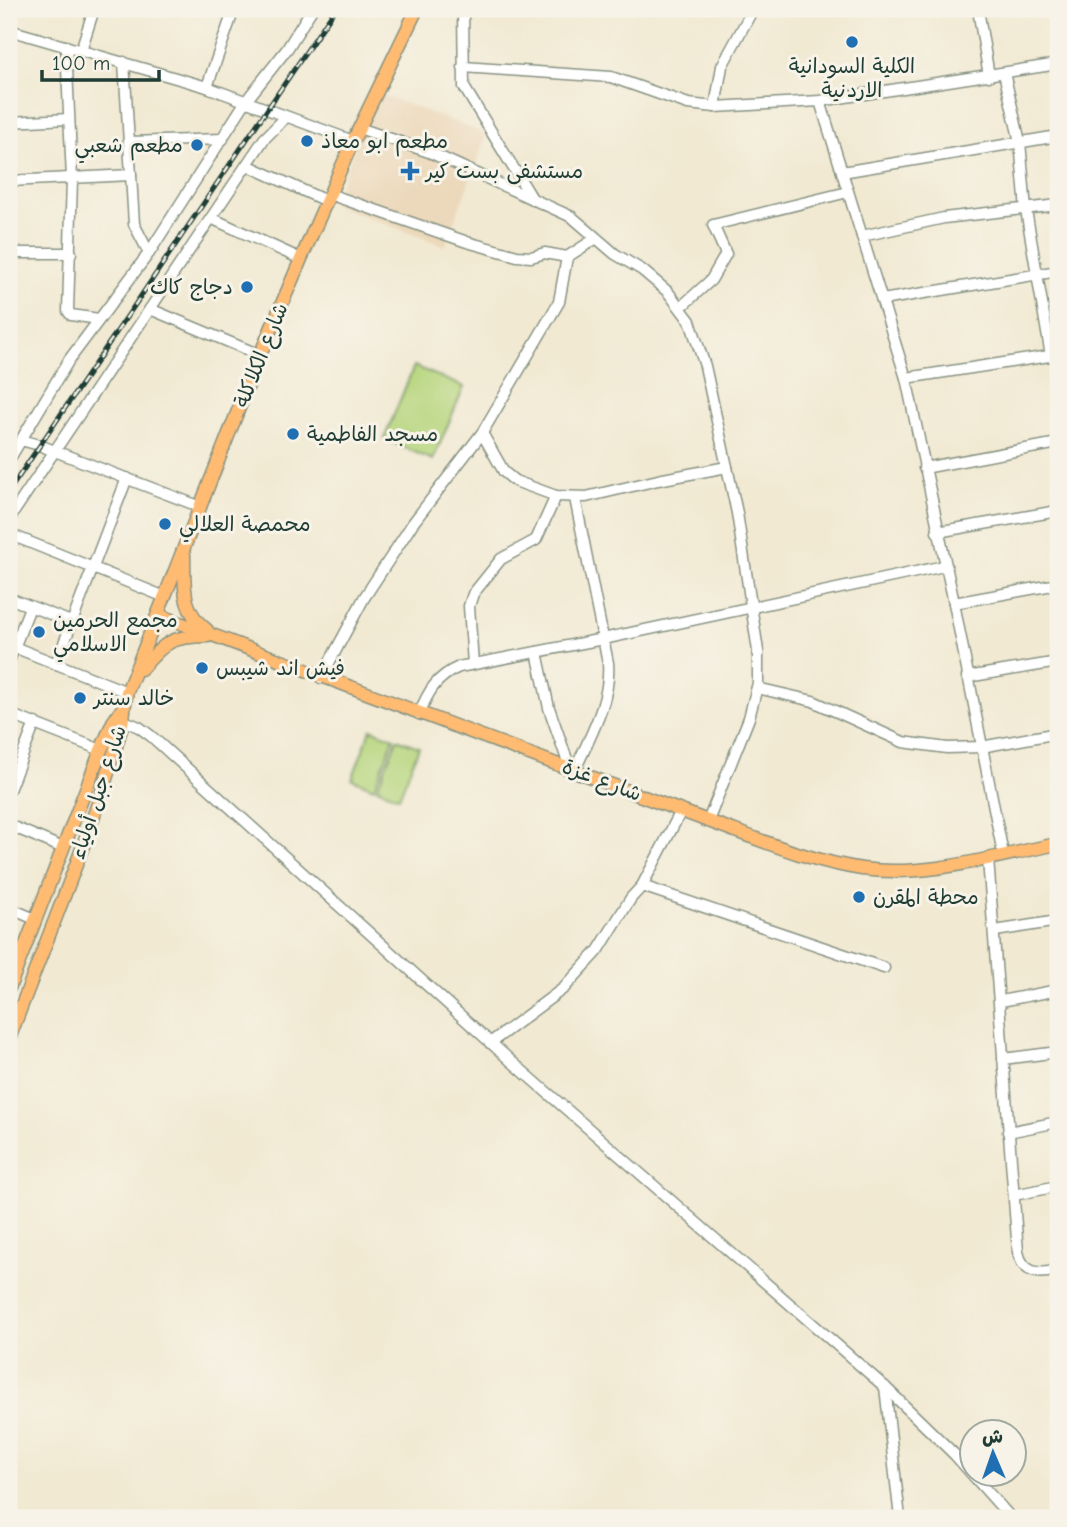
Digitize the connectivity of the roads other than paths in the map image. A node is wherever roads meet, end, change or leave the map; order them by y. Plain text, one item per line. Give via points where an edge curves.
1 (93, 9) edge
2 (220, 9) edge
3 (312, 9) edge
4 (418, 9) edge
5 (463, 9) edge
6 (753, 9) edge
7 (978, 9) edge
8 (234, 11) edge
9 (9, 30) edge
10 (65, 46) junction
11 (81, 50) junction
12 (124, 62) junction
13 (1058, 64) edge
14 (463, 67) junction
15 (1004, 73) junction
16 (989, 76) junction
17 (207, 88) junction
18 (246, 101) junction
19 (820, 101) junction
20 (715, 107) junction
21 (286, 117) junction
22 (69, 120) junction
23 (9, 122) edge
24 (359, 128) junction
25 (1058, 136) edge
26 (223, 139) junction
27 (353, 141) junction
28 (130, 142) junction
29 (1020, 142) junction
30 (247, 165) junction
31 (842, 172) junction
32 (131, 175) junction
33 (72, 179) junction
34 (9, 181) edge
35 (848, 192) junction
36 (327, 197) junction
37 (533, 200) junction
38 (1058, 205) edge
39 (1027, 210) junction
40 (211, 218) junction
41 (862, 236) junction
42 (595, 239) junction
43 (9, 253) edge
44 (71, 253) junction
45 (149, 253) junction
46 (567, 257) junction
47 (301, 258) junction
48 (1058, 271) edge
49 (1037, 275) junction
50 (882, 300) junction
51 (681, 307) junction
52 (150, 309) junction
53 (99, 319) junction
54 (260, 355) junction
55 (1055, 355) edge
56 (906, 378) junction
57 (482, 433) junction
58 (21, 440) junction
59 (1058, 443) edge
60 (55, 451) junction
61 (11, 454) edge
62 (727, 467) junction
63 (925, 468) junction
64 (127, 478) junction
65 (556, 496) junction
66 (575, 498) junction
67 (201, 507) junction
68 (1058, 511) edge
69 (9, 519) edge
70 (937, 532) junction
71 (9, 534) edge
72 (183, 549) junction
73 (93, 566) junction
74 (944, 566) junction
75 (1058, 584) edge
76 (165, 597) junction
77 (9, 598) edge
78 (954, 603) junction
79 (752, 606) junction
80 (30, 607) junction
81 (159, 615) junction
82 (71, 622) junction
83 (215, 636) junction
84 (603, 639) junction
85 (14, 647) junction
86 (537, 652) junction
87 (9, 661) edge
88 (1058, 662) edge
89 (56, 664) junction
90 (472, 664) junction
91 (136, 674) junction
92 (967, 677) junction
93 (321, 678) junction
94 (757, 688) junction
95 (127, 692) junction
96 (9, 714) edge
97 (419, 714) junction
98 (120, 716) junction
99 (35, 723) junction
100 (1058, 733) edge
101 (981, 747) junction
102 (101, 750) junction
103 (573, 769) junction
104 (9, 790) edge
105 (681, 811) junction
106 (708, 821) junction
107 (9, 825) edge
108 (1058, 844) edge
109 (63, 848) junction
110 (1003, 855) junction
111 (989, 859) junction
112 (642, 886) junction
113 (9, 908) edge
114 (35, 919) junction
115 (1058, 920) edge
116 (995, 931) junction
117 (884, 968) dead end
118 (9, 988) edge
119 (1058, 990) edge
120 (1000, 1001) junction
121 (9, 1039) edge
122 (490, 1043) junction
123 (1058, 1052) edge
124 (1003, 1059) junction
125 (1058, 1122) edge
126 (1008, 1132) junction
127 (1058, 1186) edge
128 (1013, 1195) junction
129 (1058, 1270) edge
130 (885, 1387) junction
131 (900, 1518) edge
132 (1011, 1518) edge

1 - 11 street
2 - 8 street
3 - 18 street via 287,50
4 - 24 main road, شارع الكلاكلة
5 - 14 street
6 - 20 street via 722,66
7 - 16 street
8 - 17 street
9 - 10 street
10 - 11 street
10 - 22 street
11 - 12 street
12 - 17 street
12 - 28 street
13 - 15 street
14 - 20 street via 611,77 688,104
14 - 37 street via 464,87
15 - 16 street
15 - 29 street
16 - 19 street
17 - 18 street
18 - 21 street
18 - 26 street
19 - 20 street
19 - 31 street
21 - 27 street
21 - 30 street
22 - 23 street
22 - 33 street
24 - 27 main road, شارع الكلاكلة
24 - 37 street via 429,152
25 - 29 street
26 - 28 street
26 - 45 street
27 - 36 main road, شارع الكلاكلة
28 - 32 street
29 - 31 street
29 - 39 street
30 - 36 street
30 - 40 street
31 - 35 street
32 - 33 street
32 - 45 street via 134,224
33 - 34 street
33 - 44 street
35 - 41 street
35 - 51 street via 713,225 726,254 711,280
36 - 46 street via 517,256 545,253
36 - 47 main road, شارع الكلاكلة
37 - 42 street via 572,217
38 - 39 street
39 - 41 street via 944,218
39 - 49 street
40 - 47 street
40 - 52 street
41 - 50 street
42 - 46 street
42 - 51 street via 642,270
43 - 44 street
44 - 53 street via 69,313
45 - 53 street
46 - 57 street via 559,302
47 - 54 main road, شارع الكلاكلة
48 - 49 street
49 - 50 street
49 - 55 street
50 - 56 street
51 - 62 street via 705,366
52 - 54 street
52 - 60 street
53 - 58 street
54 - 67 main road, شارع الكلاكلة
55 - 56 street
56 - 63 street
57 - 65 street via 504,472 515,481
57 - 93 street via 412,523
58 - 60 street
58 - 61 street
59 - 63 street
60 - 64 street
60 - 69 street
62 - 66 street
62 - 79 street
63 - 70 street
64 - 67 street
64 - 73 street
65 - 66 street
65 - 90 street via 536,540 501,559 473,594 469,606
66 - 84 street
67 - 72 main road, شارع الكلاكلة
68 - 70 street
70 - 74 street
71 - 73 street
72 - 76 main road, شارع الكلاكلة
72 - 83 main road via 189,612
73 - 76 street
73 - 82 street
74 - 78 street
74 - 79 street
75 - 78 street
76 - 81 main road, شارع الكلاكلة
77 - 80 street
78 - 92 street
79 - 84 street
79 - 94 street
80 - 82 street
80 - 85 street
81 - 83 main road, شارع غزة
81 - 91 main road, شارع الكلاكلة
82 - 89 street
83 - 91 main road via 170,640
83 - 93 main road, شارع غزة
84 - 86 street
84 - 103 street via 609,672 607,695
85 - 87 street
85 - 89 street
86 - 90 street
86 - 103 street via 549,708
88 - 92 street
89 - 95 street
90 - 97 street via 439,679
91 - 95 main road, شارع الكلاكلة
92 - 101 street
93 - 97 main road, شارع غزة
94 - 101 street via 813,701 903,742
94 - 106 street
95 - 98 main road, شارع الكلاكلة
96 - 99 street
97 - 103 main road, شارع غزة
98 - 102 main road, شارع جبل أولياء
98 - 121 main road, شارع جبل أولياء via 96,807
98 - 122 street via 151,736
99 - 102 street
99 - 104 street
100 - 101 street
101 - 110 street
102 - 109 main road, شارع جبل أولياء
103 - 105 main road, شارع غزة
105 - 106 main road, شارع غزة
105 - 112 street
106 - 111 main road, شارع غزة via 807,856 862,869 911,870
107 - 109 street
108 - 110 main road, شارع غزة
109 - 114 main road, شارع جبل أولياء
110 - 111 main road, شارع غزة
111 - 116 street
112 - 117 street
112 - 122 street via 598,951 565,988
113 - 114 street
114 - 118 main road, شارع جبل أولياء
115 - 116 street
116 - 120 street
119 - 120 street
120 - 124 street
122 - 130 street
123 - 124 street
124 - 126 street
125 - 126 street
126 - 128 street
127 - 128 street
128 - 129 street via 1020,1261 1032,1272
130 - 131 street
130 - 132 street

